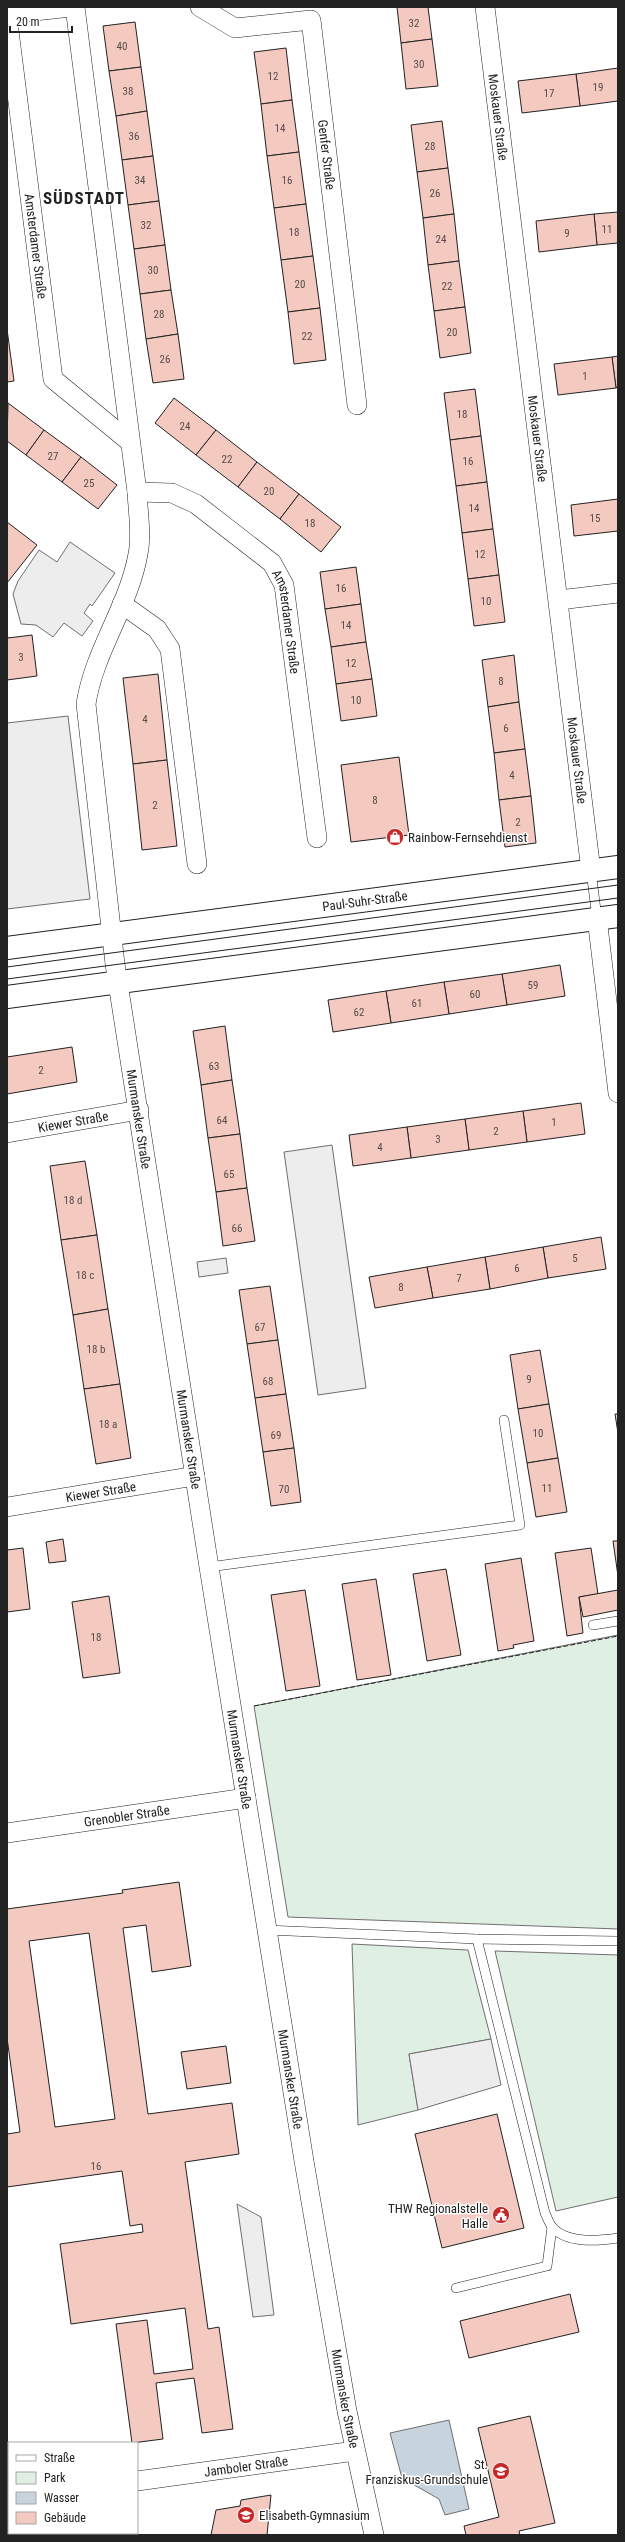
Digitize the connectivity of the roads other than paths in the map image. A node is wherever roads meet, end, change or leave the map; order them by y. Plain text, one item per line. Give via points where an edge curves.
1 (71, 7) edge
2 (75, 7) edge
3 (200, 7) edge
4 (486, 7) edge
5 (7, 14) edge
6 (357, 405) dead end
7 (130, 442) junction
8 (137, 492) junction
9 (618, 592) edge
10 (559, 600) junction
11 (122, 604) junction
12 (317, 838) dead end
13 (197, 864) dead end
14 (618, 867) edge
15 (591, 871) junction
16 (608, 917) edge
17 (111, 935) junction
18 (7, 948) edge
19 (117, 981) junction
20 (7, 997) edge
21 (614, 1025) edge
22 (618, 1093) edge
23 (139, 1110) junction
24 (7, 1133) edge
25 (504, 1420) dead end
26 (195, 1476) junction
27 (7, 1507) edge
28 (209, 1567) junction
29 (618, 1620) edge
30 (593, 1625) dead end
31 (246, 1798) junction
32 (7, 1833) edge
33 (266, 1930) junction
34 (477, 1939) junction
35 (618, 1941) edge
36 (552, 2227) junction
37 (618, 2238) edge
38 (456, 2288) dead end
39 (356, 2451) junction
40 (138, 2481) edge
41 (374, 2535) edge

1 - 5 street, Amsterdamer Straße
2 - 7 street
3 - 6 street, Genfer Straße via 235,28 311,20
4 - 10 street, Moskauer Straße
5 - 7 street, Amsterdamer Straße via 53,379
7 - 8 street
8 - 11 street via 138,553
8 - 12 street, Amsterdamer Straße via 172,493 196,504 272,563 284,585
9 - 10 street
10 - 15 street, Moskauer Straße
11 - 13 street via 157,629 170,649
11 - 17 street via 89,683 86,704
14 - 15 street, Paul-Suhr-Straße
15 - 16 lane
15 - 17 street, Paul-Suhr-Straße
16 - 19 street
16 - 21 street
17 - 18 street, Paul-Suhr-Straße
17 - 19 street
19 - 20 street
19 - 23 street, Murmansker Straße
21 - 22 street
23 - 24 street, Kiewer Straße
23 - 26 street, Murmansker Straße
25 - 28 lane via 520,1525
26 - 27 street, Kiewer Straße
26 - 28 street, Murmansker Straße
28 - 31 street, Murmansker Straße
29 - 30 lane
31 - 32 street, Grenobler Straße
31 - 33 street, Murmansker Straße
33 - 34 lane
33 - 39 street, Murmansker Straße via 305,2169
34 - 35 lane
34 - 36 lane via 545,2213
36 - 37 lane via 567,2236 588,2241
36 - 38 lane via 547,2266
39 - 40 street, Jamboler Straße
39 - 41 street, Murmansker Straße

